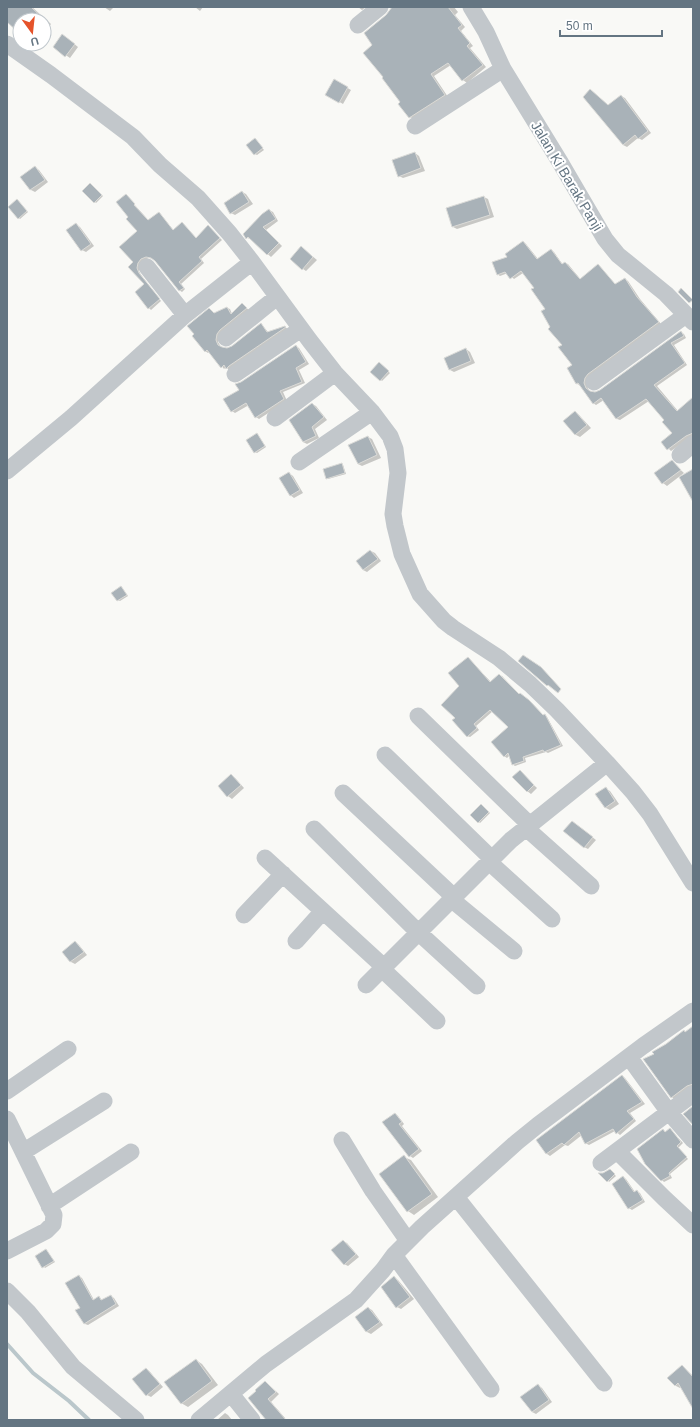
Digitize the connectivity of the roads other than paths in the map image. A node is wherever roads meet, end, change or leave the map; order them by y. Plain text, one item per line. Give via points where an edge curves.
1 (380, 7) edge
2 (471, 7) edge
3 (358, 25) dead end
4 (7, 44) edge
5 (502, 69) junction
6 (415, 126) dead end
7 (252, 262) junction
8 (147, 267) dead end
9 (277, 297) junction
10 (185, 316) junction
11 (689, 318) edge
12 (301, 329) junction
13 (226, 338) dead end
14 (335, 373) junction
15 (235, 374) dead end
16 (594, 382) dead end
17 (372, 412) junction
18 (275, 418) dead end
19 (693, 444) edge
20 (680, 455) dead end
21 (299, 462) dead end
22 (7, 471) edge
23 (418, 716) dead end
24 (385, 755) dead end
25 (607, 763) junction
26 (343, 793) dead end
27 (528, 826) junction
28 (314, 829) dead end
29 (265, 858) dead end
30 (490, 861) junction
31 (283, 874) junction
32 (693, 883) edge
33 (591, 886) dead end
34 (453, 898) junction
35 (323, 911) junction
36 (244, 915) dead end
37 (552, 919) dead end
38 (418, 932) junction
39 (296, 941) dead end
40 (514, 951) dead end
41 (383, 968) junction
42 (366, 985) dead end
43 (478, 986) dead end
44 (693, 1011) edge
45 (437, 1021) dead end
46 (68, 1049) dead end
47 (629, 1057) junction
48 (7, 1091) edge
49 (693, 1094) edge
50 (104, 1100) dead end
51 (668, 1111) junction
52 (7, 1119) edge
53 (342, 1140) dead end
54 (693, 1140) edge
55 (617, 1151) junction
56 (23, 1152) junction
57 (131, 1152) dead end
58 (601, 1163) dead end
59 (456, 1197) junction
60 (49, 1206) junction
61 (693, 1225) edge
62 (408, 1241) junction
63 (7, 1251) edge
64 (394, 1255) junction
65 (7, 1291) edge
66 (604, 1383) dead end
67 (491, 1389) dead end
68 (231, 1394) junction
69 (136, 1420) edge
70 (199, 1420) edge
71 (252, 1420) edge

1 - 3 street
2 - 5 street, Jalan Ki Barak Panji via 486,32
4 - 7 street via 133,137 198,198
5 - 6 street
5 - 11 street, Jalan Ki Barak Panji via 605,239 618,255 657,286
7 - 9 street
7 - 10 street
8 - 10 street
9 - 12 street
9 - 13 street
10 - 22 street via 71,418
11 - 16 street
12 - 14 street
12 - 15 street
14 - 17 street
14 - 18 street
17 - 21 street
17 - 25 street via 390,436 395,449 398,473 394,526 402,554 420,594 448,625 499,658 530,684
19 - 20 street
23 - 27 street
24 - 30 street
25 - 27 street
25 - 32 street via 650,814
26 - 34 street
27 - 30 street
27 - 33 street
28 - 38 street
29 - 31 street
30 - 34 street
30 - 37 street
31 - 35 street
31 - 36 street
34 - 38 street
34 - 40 street
35 - 39 street
35 - 41 street
38 - 41 street
38 - 43 street
41 - 42 street
41 - 45 street
44 - 47 street
46 - 48 street
47 - 51 street
47 - 59 street via 538,1125
49 - 51 street
50 - 56 street
51 - 54 street
51 - 55 street
52 - 56 street
53 - 62 street
55 - 58 street
55 - 61 street
56 - 60 street
57 - 60 street
59 - 62 street
59 - 66 street
60 - 63 street via 54,1215 53,1224 46,1231
62 - 64 street
64 - 67 street
64 - 68 street via 384,1270 356,1300 266,1364
65 - 69 street via 28,1312 73,1367
68 - 70 street
68 - 71 street

